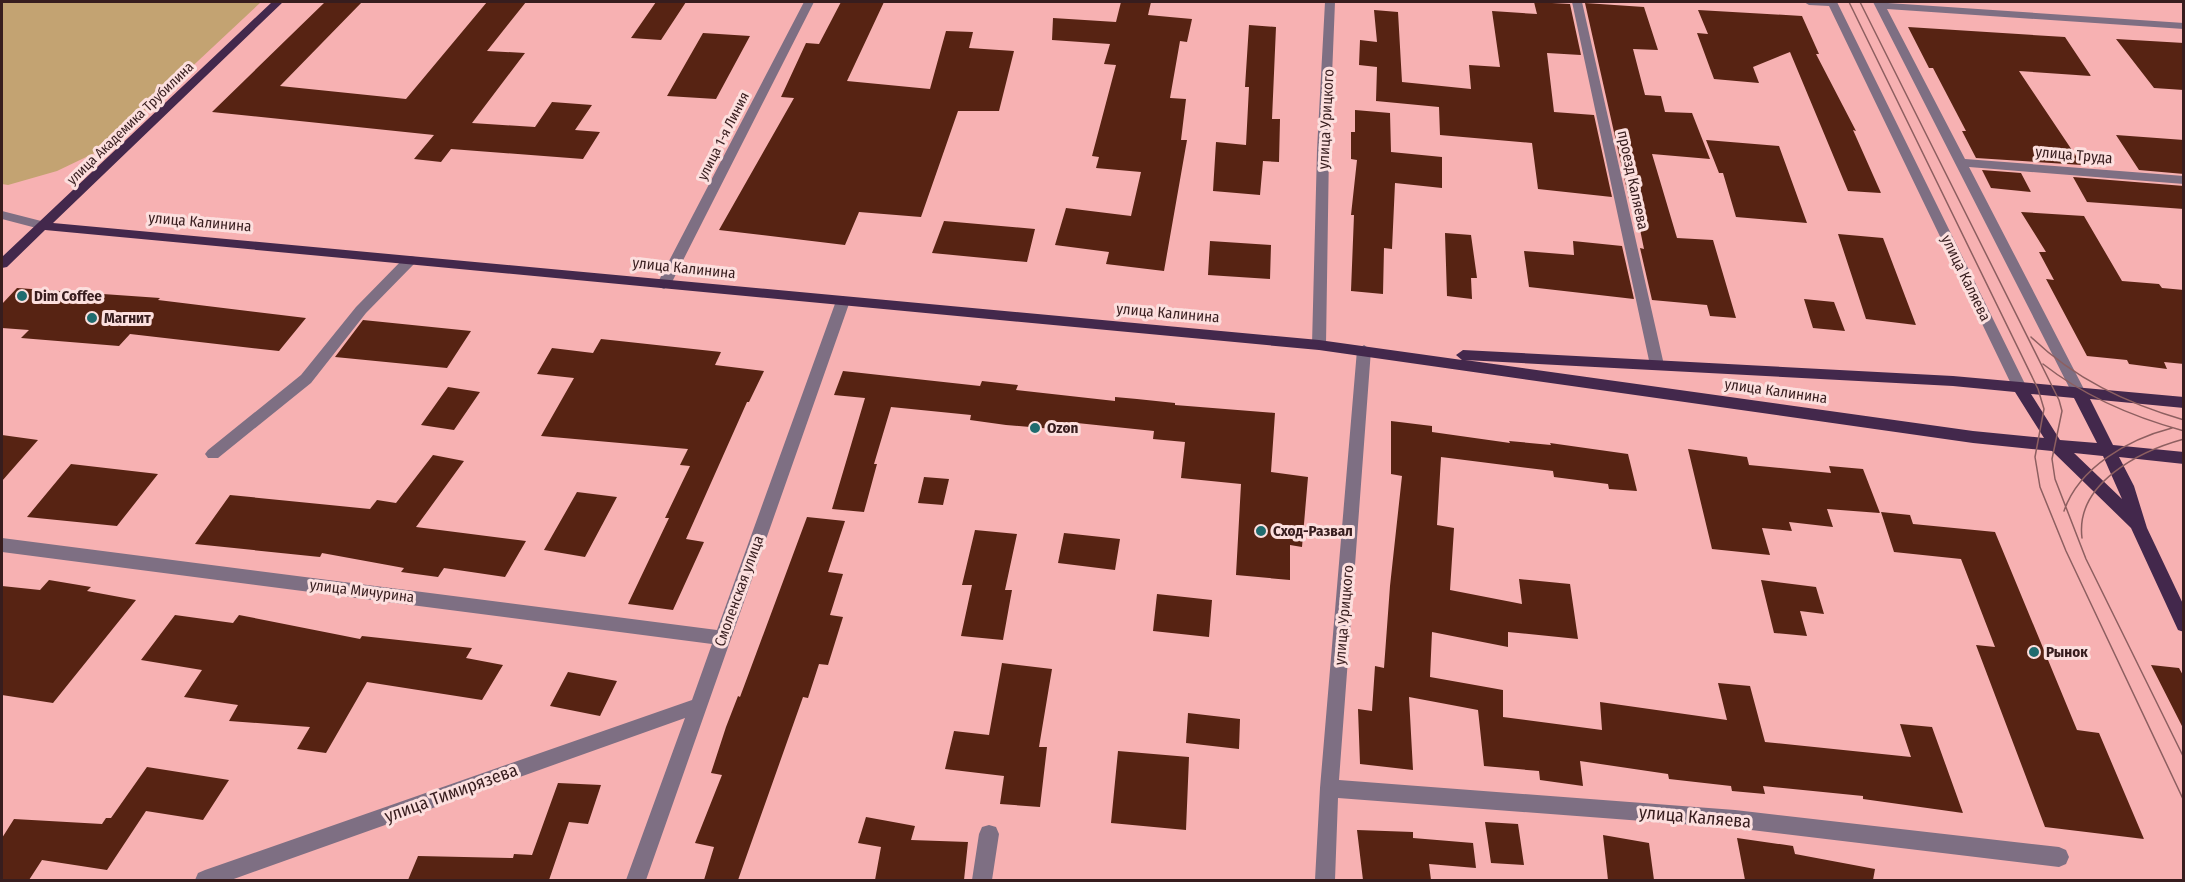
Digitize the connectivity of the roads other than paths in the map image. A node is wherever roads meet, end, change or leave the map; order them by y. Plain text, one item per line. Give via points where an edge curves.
1 (278, 2) edge
2 (809, 2) edge
3 (1330, 2) edge
4 (1577, 2) edge
5 (1809, 2) edge
6 (1832, 2) edge
7 (1879, 3) edge
8 (2184, 26) edge
9 (1962, 162) junction
10 (2184, 180) edge
11 (2, 215) edge
12 (44, 226) junction
13 (410, 260) junction
14 (2, 264) edge
15 (664, 284) junction
16 (843, 301) junction
17 (1319, 345) junction
18 (1364, 350) junction
19 (1656, 365) junction
20 (2020, 388) junction
21 (2080, 395) junction
22 (2184, 403) edge
23 (2055, 444) junction
24 (2109, 451) junction
25 (213, 454) dead end
26 (2184, 458) edge
27 (2139, 528) junction
28 (2, 545) edge
29 (2184, 625) edge
30 (722, 638) junction
31 (697, 706) junction
32 (1329, 788) junction
33 (989, 834) dead end
34 (2059, 857) dead end
35 (205, 880) edge
36 (636, 880) edge
37 (982, 880) edge
38 (1325, 880) edge

1 - 12 main road, улица Академика Трубилина
2 - 15 street, улица 1-я Линия
3 - 17 street, улица Урицкого
4 - 19 street, проезд Каляева
5 - 6 street
6 - 20 street, улица Каляева
7 - 8 street
7 - 9 street, улица Каляева
9 - 10 street, улица Труда
9 - 21 street, улица Каляева
11 - 12 street, улица Калинина
12 - 13 main road, улица Калинина
12 - 14 main road, улица Академика Трубилина
13 - 15 main road, улица Калинина
13 - 25 street via 361,310 306,379
15 - 16 main road, улица Калинина
16 - 17 main road, улица Калинина
16 - 30 street, Смоленская улица
17 - 18 main road, улица Калинина
18 - 19 main road, улица Калинина
18 - 23 main road, улица Калинина via 1973,437
18 - 32 street, улица Урицкого
19 - 20 main road, улица Калинина
20 - 21 main road, улица Калинина
20 - 23 main road, улица Каляева
21 - 22 main road, улица Калинина
21 - 24 main road, улица Каляева
23 - 24 main road, улица Калинина
23 - 27 main road, улица Каляева
24 - 26 main road, улица Калинина
24 - 27 main road, улица Каляева via 2126,486
27 - 29 main road, улица Каляева
28 - 30 street, улица Мичурина
30 - 31 street, Смоленская улица
31 - 35 street, улица Тимирязева
31 - 36 street, Смоленская улица
32 - 34 street, улица Каляева via 1735,819
32 - 38 street, улица Урицкого
33 - 37 street

